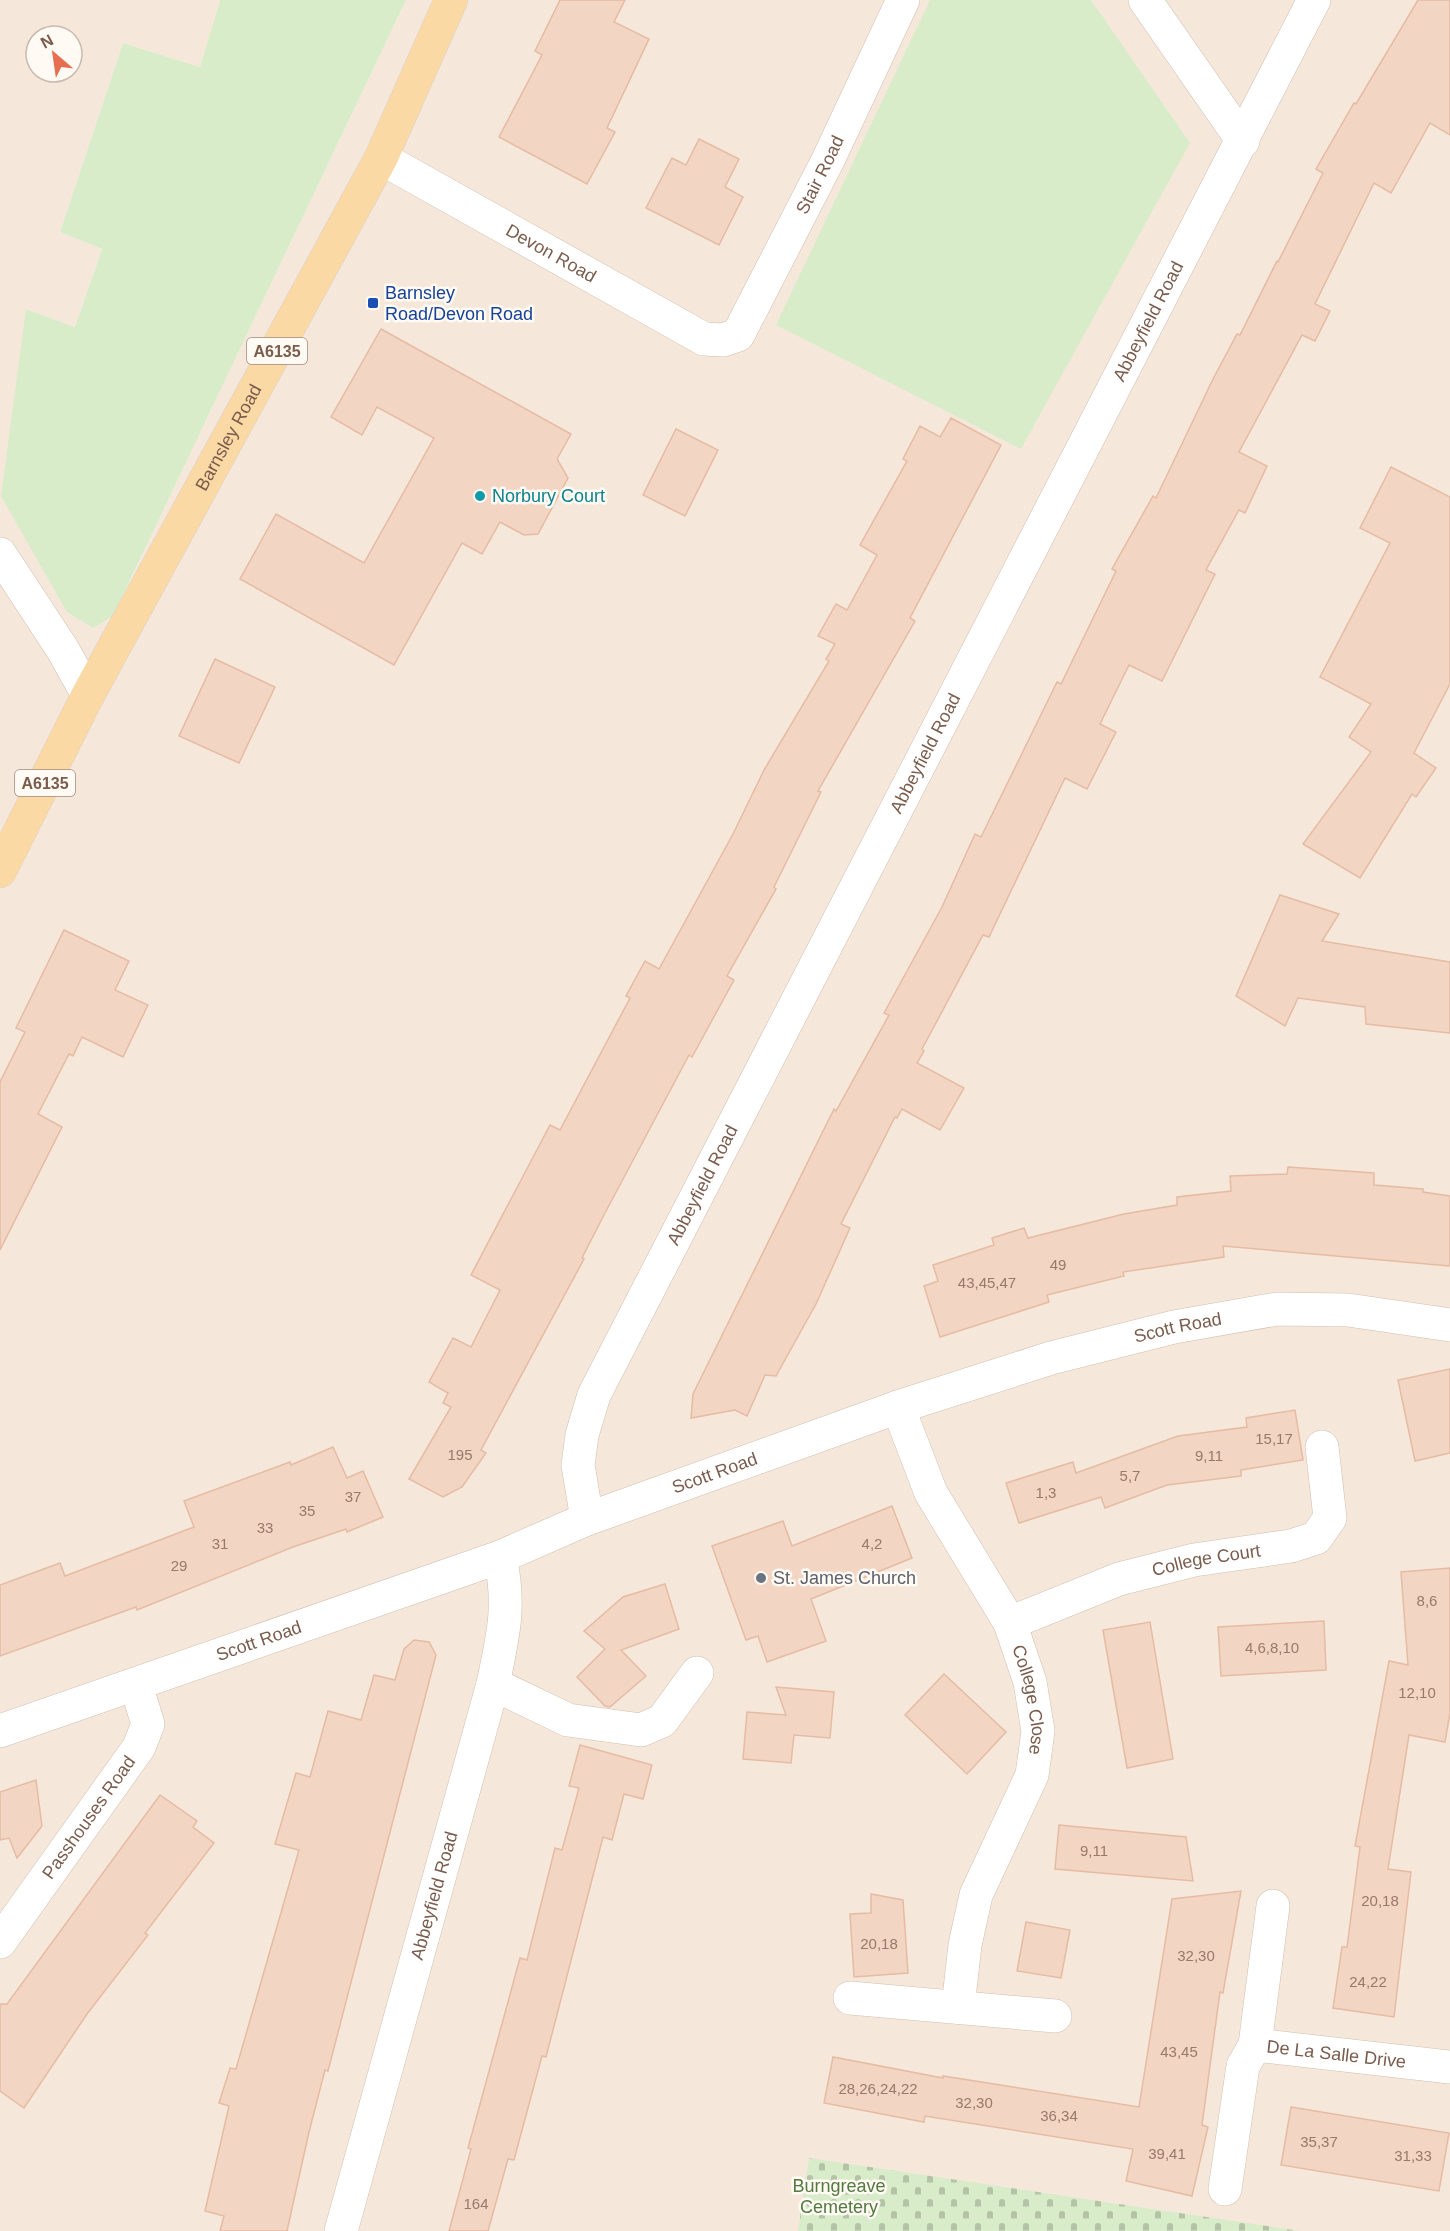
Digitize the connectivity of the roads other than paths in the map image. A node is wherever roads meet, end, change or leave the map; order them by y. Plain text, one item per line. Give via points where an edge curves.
1 (451, 0) edge
2 (903, 0) edge
3 (1145, 0) edge
4 (1314, 0) edge
5 (1243, 141) junction
6 (381, 158) junction
7 (723, 340) joint
8 (0, 554) edge
9 (88, 695) junction
10 (0, 871) edge
11 (1450, 1324) edge
12 (898, 1407) junction
13 (1322, 1447) dead end
14 (587, 1519) junction
15 (500, 1557) junction
16 (1010, 1623) junction
17 (697, 1673) dead end
18 (493, 1684) junction
19 (136, 1685) junction
20 (0, 1731) edge
21 (1273, 1906) dead end
22 (0, 1942) edge
23 (850, 1998) dead end
24 (958, 2007) junction
25 (1055, 2016) dead end
26 (1255, 2045) junction
27 (1450, 2067) edge
28 (1225, 2189) dead end
29 (341, 2231) edge

1 - 6 main road, Barnsley Road / A6135
2 - 7 street, Stair Road via 828,160 738,335
3 - 5 street
4 - 5 street, Abbeyfield Road
5 - 14 street, Abbeyfield Road via 594,1395 578,1465
6 - 7 street, Devon Road via 704,339
6 - 9 main road, Barnsley Road / A6135
8 - 9 street
9 - 10 main road, Barnsley Road / A6135
11 - 12 street, Scott Road via 1348,1310 1277,1309 1174,1327 1051,1358
12 - 14 street, Scott Road
12 - 16 street, College Close via 931,1493
13 - 16 street, College Court via 1330,1518 1316,1538 1119,1578
14 - 15 street, Scott Road
15 - 18 street, Abbeyfield Road via 507,1614
15 - 19 street, Scott Road
16 - 24 street, College Close via 1030,1682 1038,1731 1032,1775 976,1895
17 - 18 street via 662,1721 641,1730 568,1719
18 - 29 street, Abbeyfield Road
19 - 20 street, Scott Road
19 - 22 street, Passhouses Road via 148,1724 139,1747
21 - 26 street, De La Salle Drive
23 - 24 street
24 - 25 street
26 - 27 street, De La Salle Drive
26 - 28 street via 1243,2066

